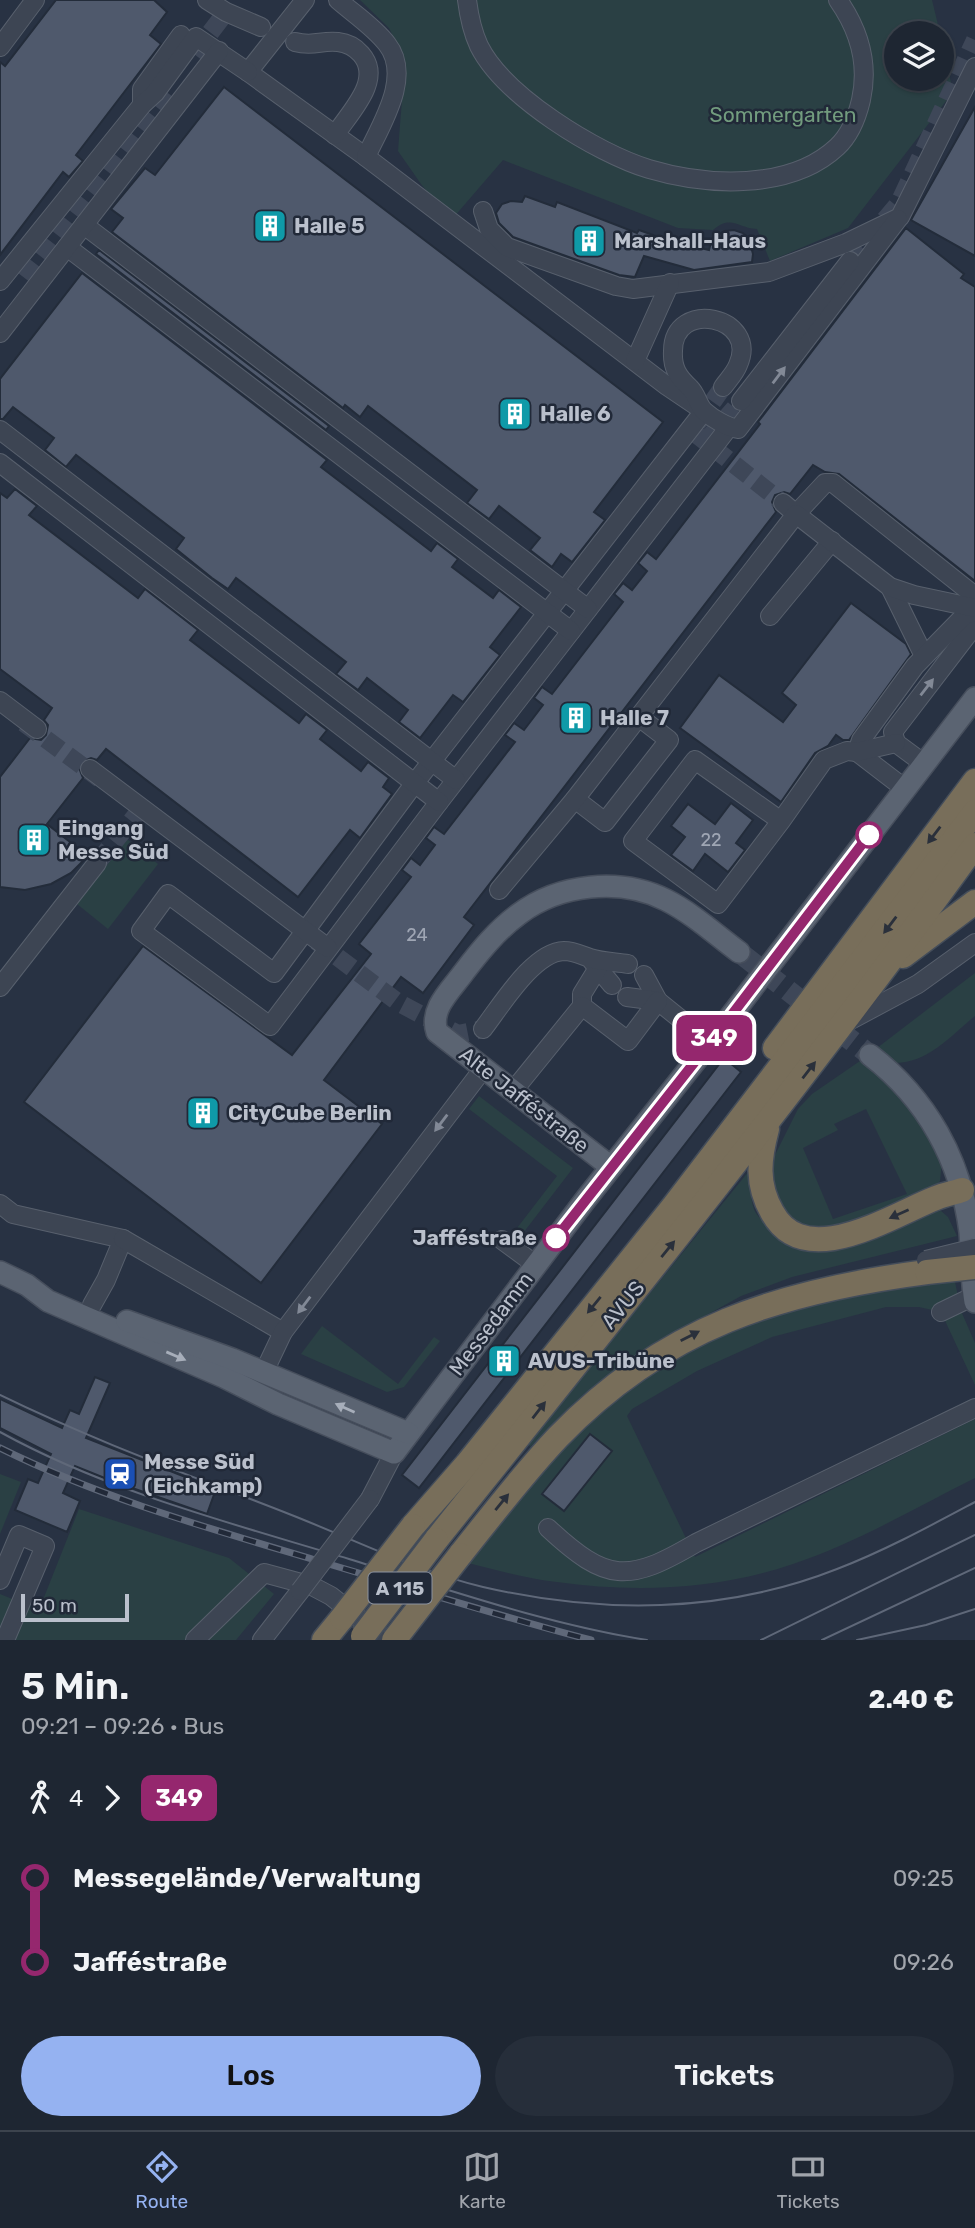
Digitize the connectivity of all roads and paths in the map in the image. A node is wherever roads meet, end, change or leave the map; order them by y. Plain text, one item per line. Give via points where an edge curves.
1 (35, 0) edge
2 (207, 0) edge
3 (305, 0) edge
4 (338, 0) edge
5 (467, 0) edge
6 (838, 0) edge
7 (261, 27) dead end
8 (181, 35) dead end
9 (295, 42) dead end
10 (0, 47) edge
11 (219, 51) junction
12 (975, 67) edge
13 (248, 72) junction
14 (142, 105) junction
15 (335, 135) junction
16 (366, 158) junction
17 (483, 211) dead end
18 (900, 216) junction
19 (84, 225) junction
20 (67, 247) junction
21 (850, 261) tunnel mouth
22 (0, 281) edge
23 (670, 283) junction
24 (0, 333) edge
25 (635, 361) junction
26 (723, 387) tunnel mouth
27 (741, 401) tunnel mouth
28 (704, 411) junction
29 (729, 427) junction
30 (0, 430) edge
31 (0, 463) edge
32 (789, 508) junction
33 (832, 541) junction
34 (890, 587) junction
35 (564, 591) junction
36 (975, 596) edge
37 (588, 609) junction
38 (975, 610) edge
39 (547, 613) junction
40 (770, 616) dead end
41 (975, 625) edge
42 (571, 631) junction
43 (924, 656) junction
44 (975, 698) edge
45 (0, 701) edge
46 (639, 717) junction
47 (37, 729) tunnel mouth
48 (896, 743) junction
49 (858, 752) junction
50 (432, 760) junction
51 (923, 763) junction
52 (90, 769) tunnel mouth
53 (456, 780) junction
54 (975, 781) edge
55 (414, 783) junction
56 (904, 788) junction
57 (575, 799) junction
58 (439, 802) junction
59 (975, 812) edge
60 (781, 821) junction
61 (975, 845) edge
62 (97, 863) tunnel mouth
63 (499, 890) dead end
64 (975, 902) edge
65 (305, 931) junction
66 (975, 943) edge
67 (328, 948) junction
68 (739, 952) tunnel mouth
69 (594, 963) junction
70 (628, 964) dead end
71 (885, 969) junction
72 (644, 975) dead end
73 (611, 985) dead end
74 (0, 987) edge
75 (627, 997) dead end
76 (658, 1001) junction
77 (582, 1006) junction
78 (845, 1023) junction
79 (483, 1029) dead end
80 (710, 1043) junction
81 (870, 1055) tunnel mouth
82 (483, 1069) junction
83 (513, 1091) junction
84 (768, 1123) junction
85 (611, 1167) junction
86 (962, 1190) junction
87 (0, 1204) edge
88 (673, 1207) junction
89 (123, 1239) junction
90 (502, 1240) dead end
91 (975, 1248) edge
92 (536, 1265) junction
93 (927, 1266) junction
94 (0, 1272) edge
95 (27, 1285) junction
96 (974, 1287) edge
97 (92, 1306) junction
98 (942, 1312) dead end
99 (283, 1332) junction
100 (260, 1382) junction
101 (975, 1408) edge
102 (408, 1433) junction
103 (394, 1453) junction
104 (548, 1528) dead end
105 (0, 1580) edge
106 (0, 1586) edge
107 (24, 1596) junction
108 (370, 1639) edge
109 (5, 1640) edge
110 (195, 1640) edge
111 (262, 1640) edge
112 (324, 1640) edge
113 (394, 1640) edge

1 - 10 street
2 - 7 street
3 - 13 street
4 - 16 street via 388,45 395,59 396,87
5 - 6 street via 480,48 517,92 548,117 648,169 689,179 729,181 772,178 808,166 838,147 856,119 864,86 861,43
8 - 14 street via 142,89
9 - 15 street via 347,44 367,62 368,84
11 - 13 street
11 - 14 street via 196,37
11 - 19 street
12 - 18 street
13 - 15 street
14 - 22 street
15 - 16 street
16 - 25 street
17 - 23 street via 489,229 507,247 616,286 633,289
18 - 23 street via 846,243 769,272
29 -> 18 street via 738,429
19 - 20 street
19 - 35 street
20 - 24 street
20 - 39 street
21 - 27 street
23 - 25 street
25 - 28 street
26 - 28 street via 741,358 738,338 719,320 688,324 672,347 673,365
28 - 29 street
28 - 35 street
29 - 37 street
30 - 50 street
31 - 55 street
32 - 33 street
32 - 36 street via 825,483 833,483
32 - 46 street
33 - 34 street
33 - 40 street
34 - 38 street
34 - 43 street
35 - 37 street
35 - 39 street
37 - 42 street
38 - 43 street
39 - 42 street
39 - 50 street
48 -> 41 street via 893,732
42 - 53 street
43 - 49 street via 861,740
44 - 51 main road, Messedamm
45 - 47 street
46 - 57 street
46 - 57 street via 669,740 606,822
48 - 49 street
48 - 51 street
49 - 56 street
49 - 60 street via 824,760
50 - 53 street
50 - 55 street
51 - 56 main road, Messedamm
52 - 65 street
53 - 58 street
54 -> 88 highway via 690,1165
55 - 58 street
55 - 65 street
56 - 80 main road, Messedamm
57 - 63 street
58 - 67 street
59 -> 88 highway, AVUS
60 - 60 street via 695,760 633,841 718,904
61 - 71 highway, AVUS
62 - 74 street
64 - 71 highway
65 - 67 street
65 - 67 street via 274,973 168,894 141,930 270,1026
66 - 78 street via 918,984
68 - 82 main road, Alte Jafféstraße via 681,909 648,892 608,886 551,897 521,912 492,937 439,1006 437,1032
69 - 70 street
69 - 73 street
69 - 77 street
69 - 79 street via 577,952 551,954 536,963
71 - 78 highway, AVUS
72 - 76 street
75 - 76 street
76 - 77 street via 628,1041
76 - 80 street
77 - 83 street via 543,1061
84 -> 78 highway, AVUS
80 - 85 main road, Messedamm
81 - 86 main road via 922,1106 942,1139
82 - 83 main road, Alte Jafféstraße
82 -> 99 street
83 - 85 main road, Alte Jafféstraße
86 -> 84 highway via 847,1235 801,1238 785,1229 765,1201 759,1177
108 -> 84 highway, AVUS / A 115, bridge via 436,1540
85 - 92 main road, Messedamm
86 - 96 main road
87 - 89 street via 13,1214
88 -> 112 highway, AVUS / A 115, bridge
89 - 97 street
89 - 99 street
90 - 92 street
91 - 93 street, bridge
92 - 102 main road, Messedamm
93 - 96 highway, bridge
113 -> 93 highway, bridge via 560,1435 634,1371 721,1321 774,1301
94 - 95 main road
95 - 97 main road via 57,1290
95 -> 100 main road via 48,1301
96 - 98 street
97 - 100 main road
99 - 100 street
102 -> 100 main road
100 - 103 main road via 278,1404
101 - 104 street via 640,1570 606,1570 572,1551
102 - 103 main road, Messedamm
103 - 111 street, Messedamm, bridge via 370,1499
105 - 107 street via 19,1535 45,1546
106 - 107 street
107 - 109 street
108 - 110 street via 331,1596 264,1573

